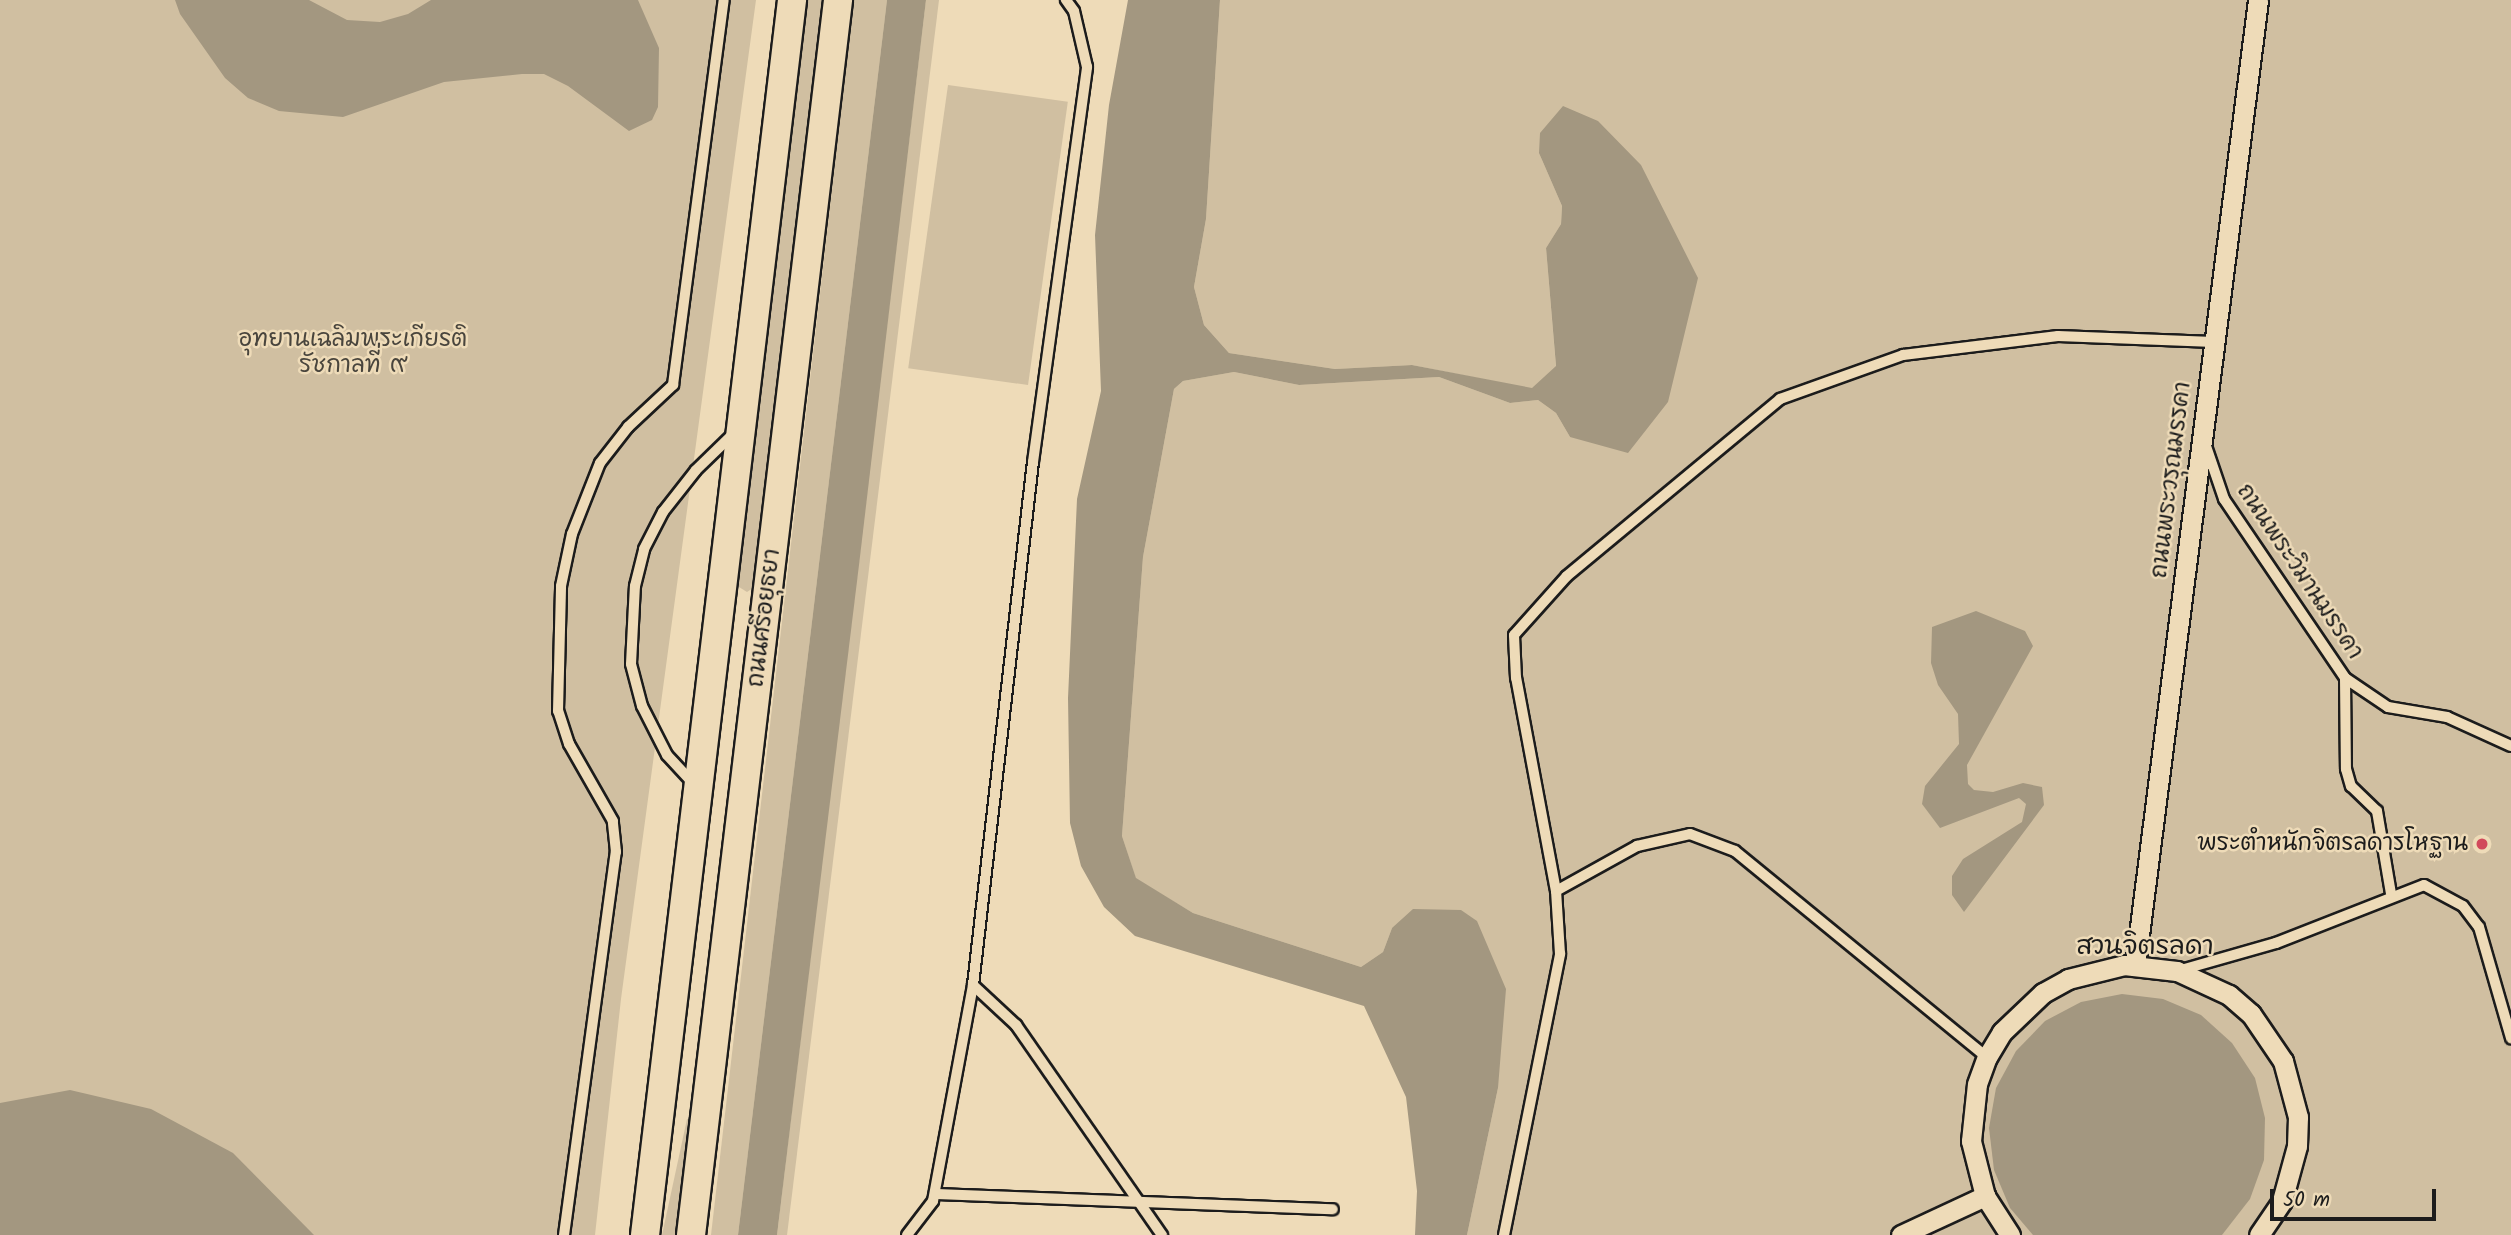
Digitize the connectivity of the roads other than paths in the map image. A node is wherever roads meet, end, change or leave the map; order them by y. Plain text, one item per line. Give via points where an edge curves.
1 (724, 0) edge
2 (792, 0) edge
3 (838, 0) edge
4 (1066, 0) edge
5 (2258, 0) edge
6 (2214, 342) junction
7 (741, 427) junction
8 (2203, 436) junction
9 (718, 620) junction
10 (764, 626) junction
11 (2346, 678) junction
12 (2511, 746) edge
13 (698, 789) junction
14 (1556, 891) junction
15 (2391, 894) junction
16 (2135, 966) junction
17 (2177, 971) junction
18 (973, 985) junction
19 (2511, 1038) edge
20 (1987, 1057) junction
21 (935, 1194) junction
22 (1985, 1196) junction
23 (1140, 1203) junction
24 (1333, 1209) dead end
25 (564, 1235) edge
26 (645, 1235) edge
27 (691, 1235) edge
28 (907, 1235) edge
29 (1162, 1235) edge
30 (1504, 1235) edge
31 (1901, 1235) edge
32 (2010, 1235) edge
33 (2259, 1235) edge

1 - 25 lane via 673,385 628,427 600,463 572,534 561,586 558,711 569,744 613,821 616,852
2 - 7 main road, ถนนศรีอยุธยา
3 - 10 main road, ถนนศรีอยุธยา
4 - 18 lane via 1074,11 1087,67 1033,462
5 - 6 street, ถนนพระวรุณมรรคา
6 - 8 street, ถนนพระวรุณมรรคา
6 - 14 lane via 2058,336 1903,355 1780,399 1567,576 1514,635 1516,678
7 - 9 main road, ถนนศรีอยุธยา
7 - 13 lane via 696,470 663,512 644,550 635,586 632,664 642,706 667,755
8 - 11 lane, ถนนพระวิมานมรรคา via 2224,499
8 - 16 street, ถนนพระวรุณมรรคา
9 - 10 main road
9 - 13 main road, ถนนศรีอยุธยา
10 - 27 main road, ถนนศรีอยุธยา
11 - 12 lane, ถนนพระวิมานมรรคา via 2388,706 2447,718
11 - 15 lane via 2346,769 2351,786 2378,811
13 - 26 main road, ถนนศรีอยุธยา
14 - 20 lane via 1637,846 1690,834 1735,851
14 - 30 lane via 1560,954
15 - 17 lane via 2276,943
15 - 19 lane via 2424,885 2463,906 2479,927
16 - 17 street
16 - 20 street via 2095,970 2043,993 2008,1025
17 - 33 street via 2229,995 2250,1014 2283,1061 2293,1089 2298,1117 2292,1174 2282,1201
18 - 21 lane
18 - 23 lane via 1016,1025
20 - 22 street via 1977,1084 1971,1141
21 - 23 lane
21 - 28 lane
22 - 31 street
22 - 32 street
23 - 24 lane
23 - 29 lane

